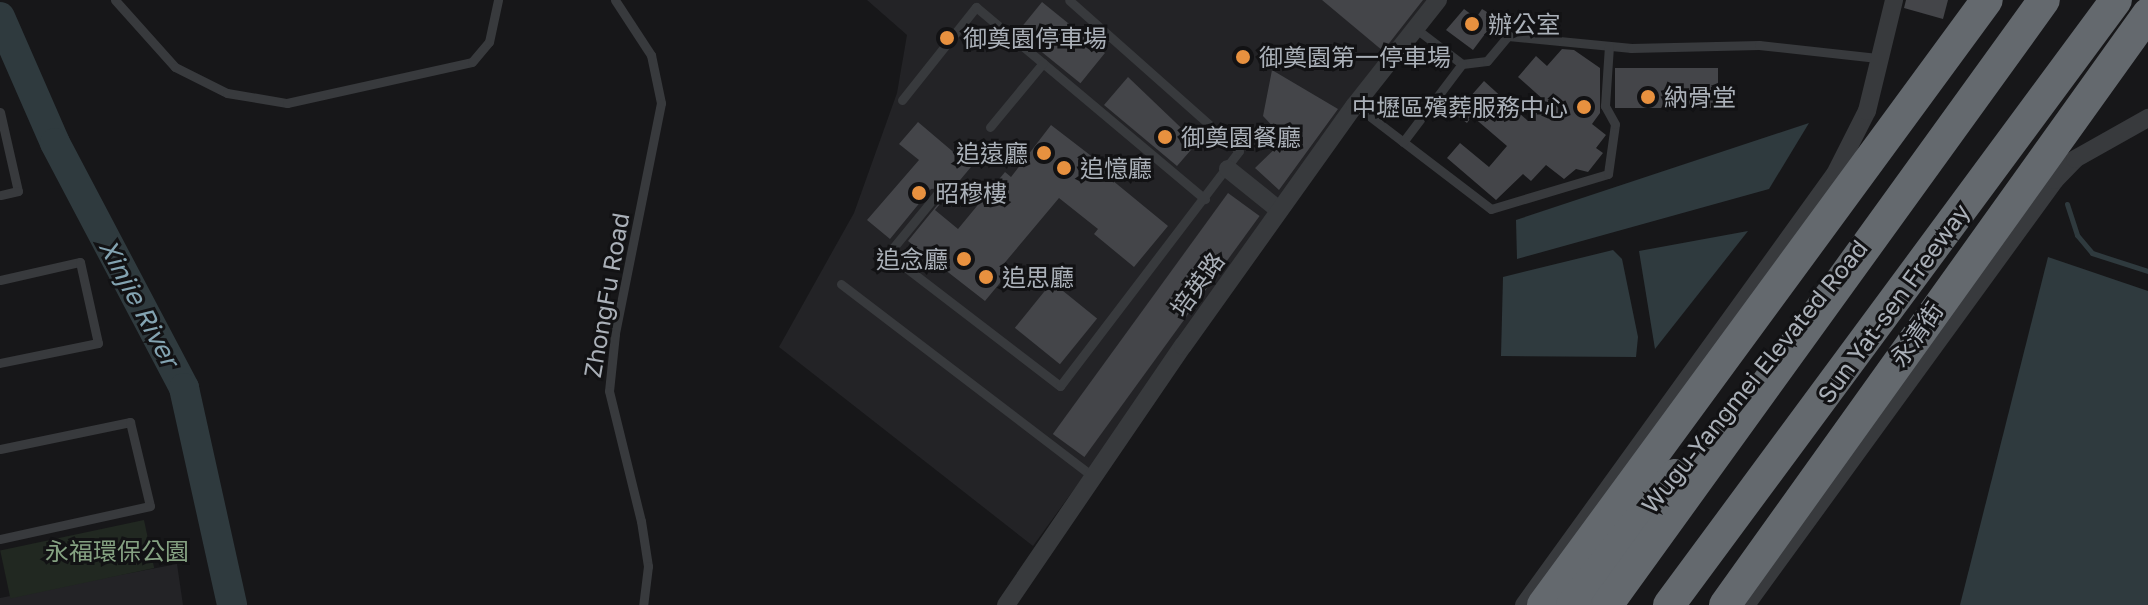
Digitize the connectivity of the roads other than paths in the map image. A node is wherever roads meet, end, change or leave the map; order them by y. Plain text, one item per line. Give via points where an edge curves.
1 (115, 0) edge
2 (498, 0) edge
3 (615, 0) edge
4 (1069, 0) edge
5 (1438, 0) edge
6 (1894, 0) edge
7 (1987, 0) edge
8 (2044, 0) edge
9 (2116, 0) edge
10 (2148, 14) edge
11 (1415, 28) junction
12 (1609, 46) junction
13 (1877, 58) junction
14 (1043, 63) junction
15 (1462, 64) junction
16 (902, 100) dead end
17 (1355, 105) junction
18 (0, 112) edge
19 (2148, 118) edge
20 (990, 127) dead end
21 (1403, 142) junction
22 (1936, 147) junction
23 (1228, 169) junction
24 (937, 194) dead end
25 (0, 195) edge
26 (1205, 199) junction
27 (1279, 210) junction
28 (1921, 266) junction
29 (0, 280) edge
30 (841, 284) dead end
31 (0, 363) edge
32 (0, 449) edge
33 (1092, 476) junction
34 (0, 539) edge
35 (643, 605) edge
36 (1006, 605) edge
37 (1524, 605) edge
38 (1543, 605) edge
39 (1572, 605) edge
40 (1607, 605) edge
41 (1669, 605) edge
42 (1685, 605) edge
43 (1725, 605) edge
44 (1746, 605) edge

1 - 2 lane via 175,67 227,93 287,103 472,62 489,42
3 - 35 lane, ZhongFu Road via 651,55 661,103 615,334 609,391 643,536 648,591
4 - 23 lane via 1239,151
5 - 11 street, 培英路
6 - 13 street
7 - 38 highway
8 - 22 highway
9 - 28 highway, Sun Yat-sen Freeway
10 - 43 highway
11 - 15 lane
11 - 17 street, 培英路
12 - 13 lane via 1759,45
12 - 15 lane via 1508,36 1487,61
12 - 21 lane via 1605,106 1615,124 1608,174 1491,209
13 - 37 street via 1867,111 1835,174
14 - 16 lane via 976,7
14 - 20 lane
14 - 26 lane
15 - 21 lane
17 - 21 lane
17 - 27 street, 培英路
18 - 25 lane via 18,191
19 - 44 street, 永清街 via 2097,144 2055,180
22 - 39 highway, Wugu-Yangmei Elevated Road
22 - 40 highway
23 - 26 lane
23 - 27 street
24 - 26 lane via 888,254 1060,386
27 - 33 street, 培英路
28 - 41 highway, Sun Yat-sen Freeway
28 - 42 highway
29 - 31 lane via 80,262 98,343
30 - 33 lane
32 - 34 lane via 130,422 150,506
33 - 36 street, 培英路

